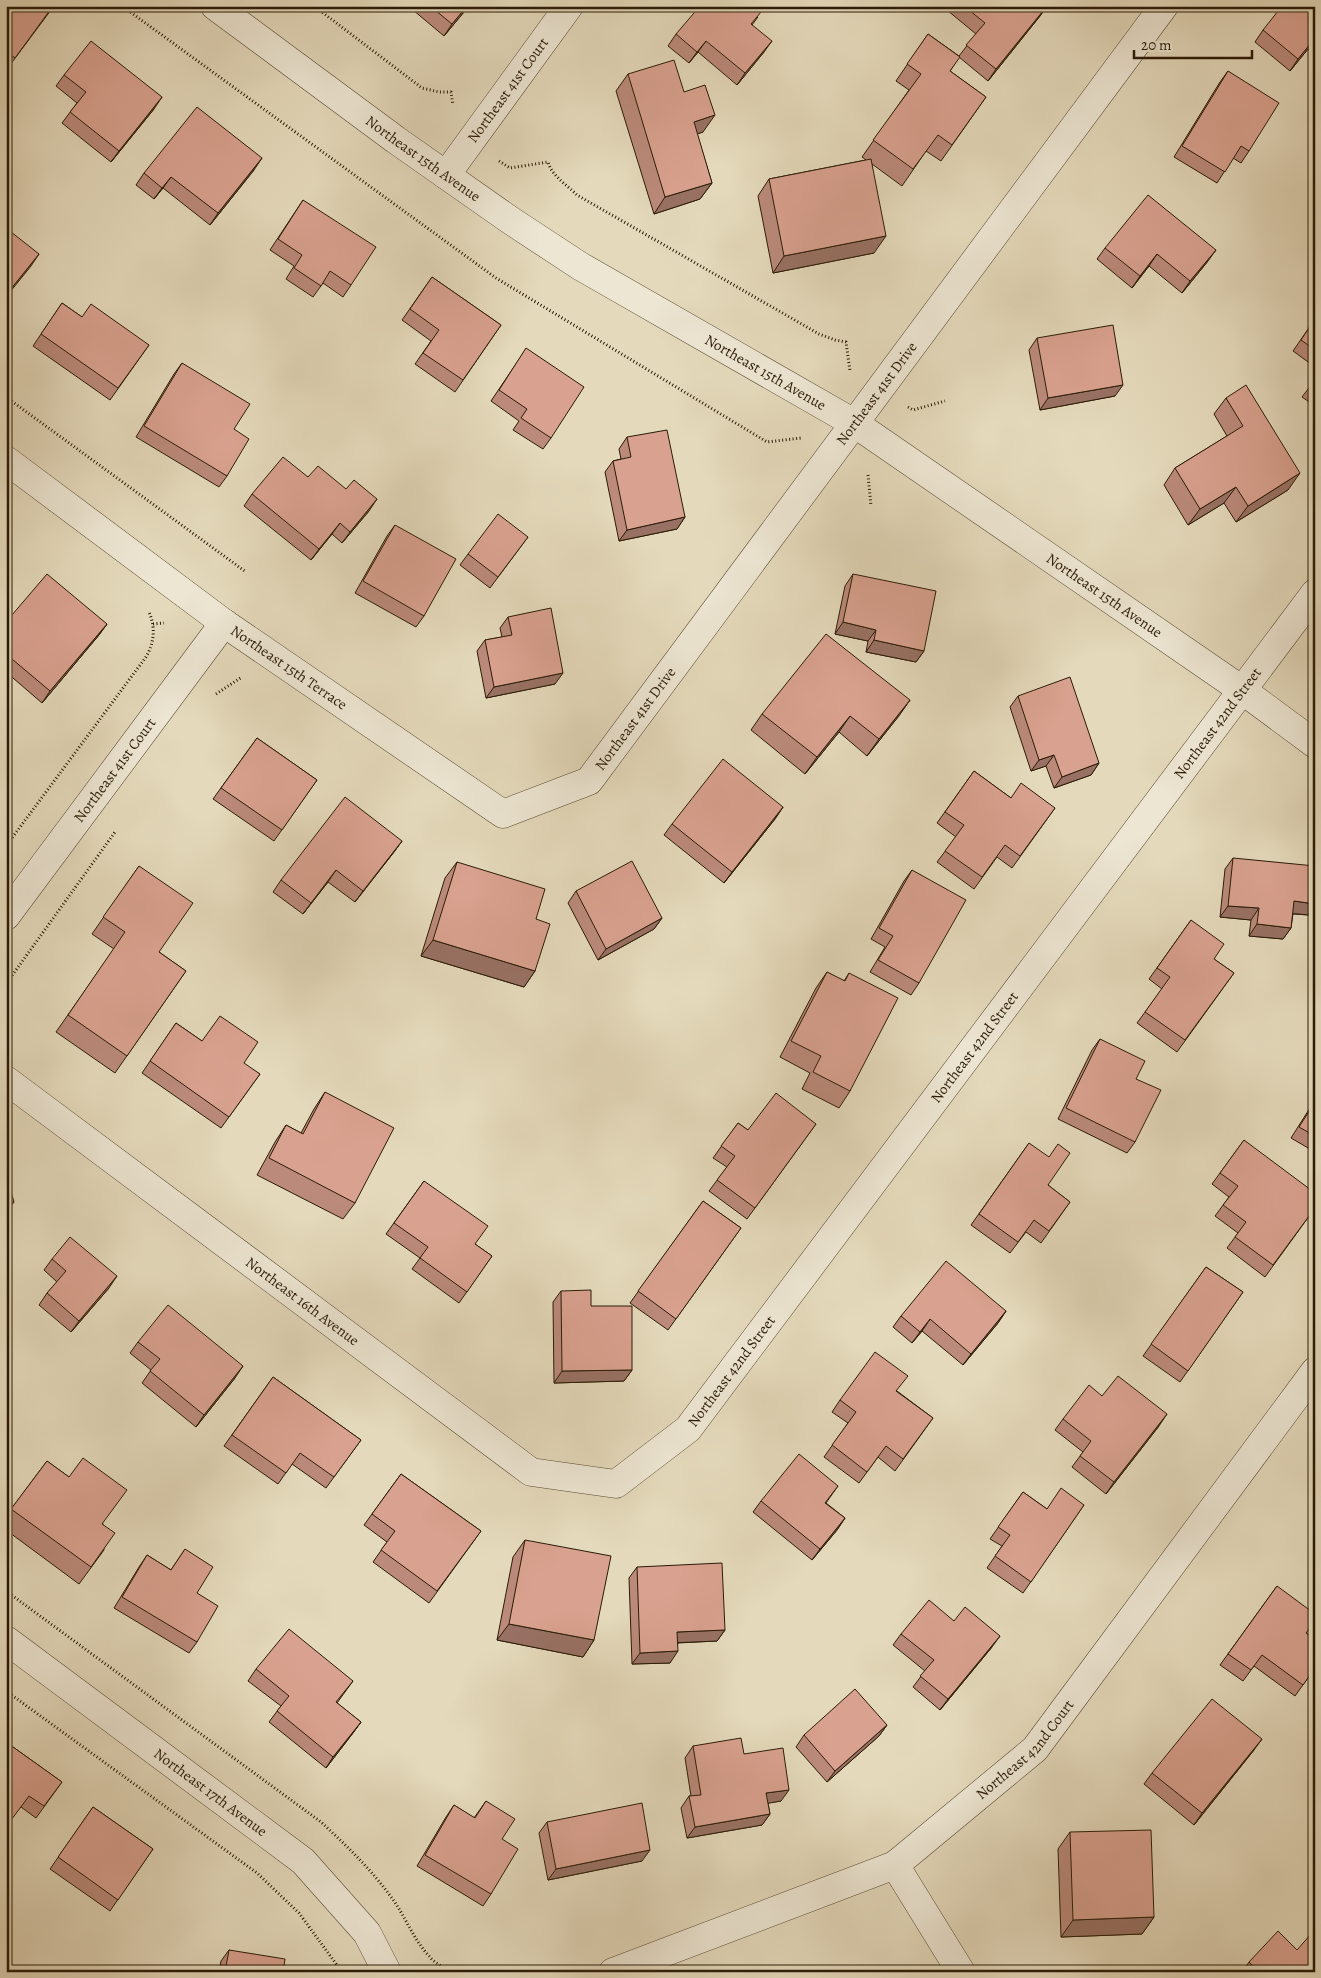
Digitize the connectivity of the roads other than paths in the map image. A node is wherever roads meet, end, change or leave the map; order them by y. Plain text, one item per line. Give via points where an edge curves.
1 (215, 6) edge
2 (569, 6) edge
3 (1164, 6) edge
4 (446, 175) junction
5 (854, 423) junction
6 (6, 460) edge
7 (1315, 593) edge
8 (224, 623) junction
9 (1242, 690) junction
10 (1315, 744) edge
11 (589, 781) joint
12 (6, 916) edge
13 (6, 1080) edge
14 (1315, 1372) edge
15 (616, 1484) joint
16 (6, 1640) edge
17 (895, 1865) junction
18 (387, 1972) edge
19 (613, 1972) edge
20 (961, 1972) edge

1 - 4 street, Northeast 15th Avenue
2 - 4 street, Northeast 41st Court
3 - 5 street, Northeast 41st Drive
4 - 5 street, Northeast 15th Avenue via 580,266
5 - 9 street, Northeast 15th Avenue
5 - 11 street, Northeast 41st Drive
6 - 8 street, Northeast 15th Terrace
7 - 9 street, Northeast 42nd Street
8 - 11 street, Northeast 15th Terrace via 503,814
8 - 12 street, Northeast 41st Court
9 - 10 street, Northeast 15th Avenue
9 - 15 street, Northeast 42nd Street via 688,1429
13 - 15 street, Northeast 16th Avenue via 531,1472
14 - 17 street, Northeast 42nd Court via 1035,1749
16 - 18 street, Northeast 17th Avenue via 303,1861 367,1933
17 - 19 street, Northeast 42nd Court
17 - 20 street

